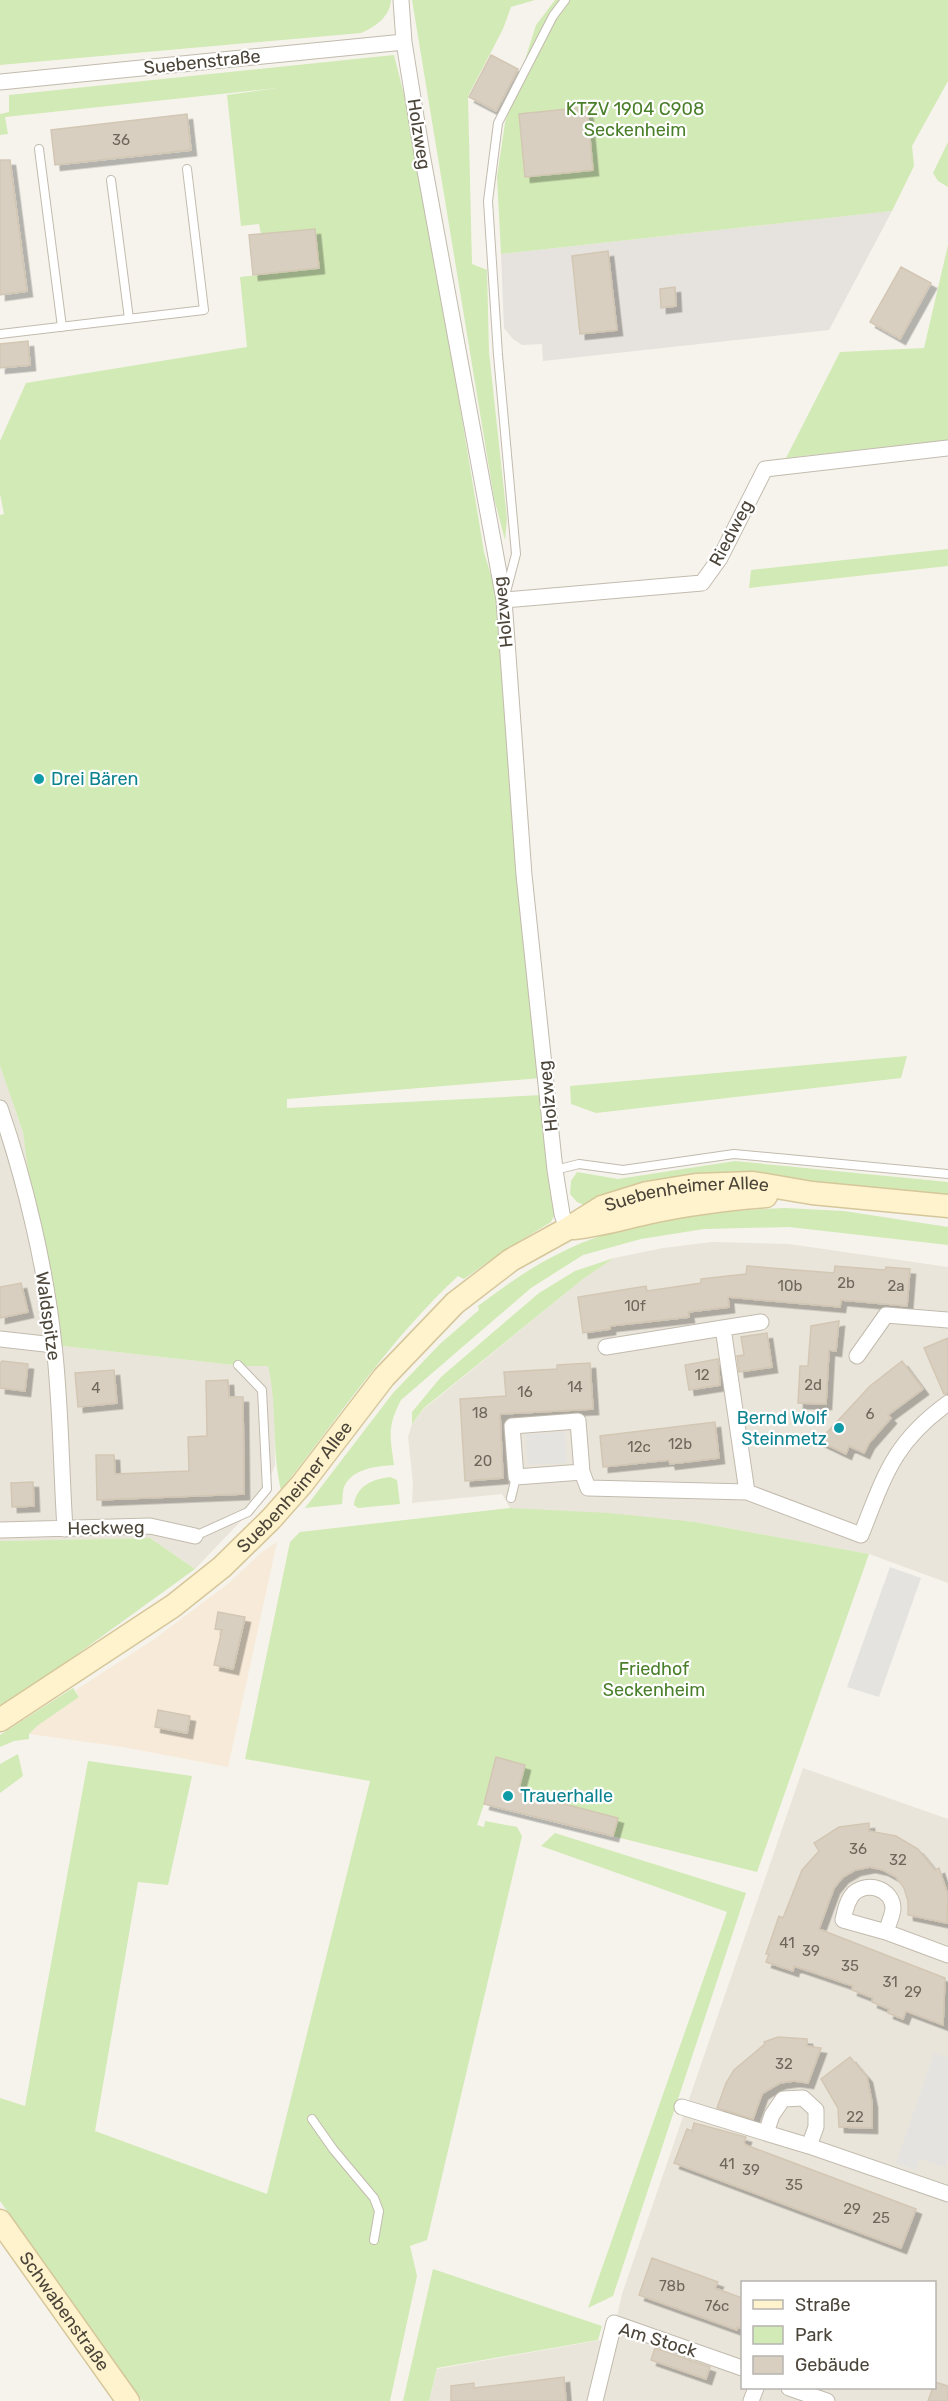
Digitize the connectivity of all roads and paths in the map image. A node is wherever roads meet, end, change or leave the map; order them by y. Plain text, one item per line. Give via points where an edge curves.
1 (401, 0) edge
2 (565, 0) edge
3 (404, 42) junction
4 (0, 82) edge
5 (39, 149) dead end
6 (187, 169) dead end
7 (111, 180) dead end
8 (129, 319) junction
9 (62, 327) junction
10 (0, 334) edge
11 (948, 448) edge
12 (504, 600) junction
13 (0, 1108) edge
14 (5, 1135) edge
15 (555, 1170) junction
16 (948, 1174) edge
17 (898, 1203) junction
18 (948, 1206) edge
19 (948, 1214) edge
20 (567, 1229) junction
21 (948, 1320) edge
22 (761, 1322) dead end
23 (723, 1328) junction
24 (0, 1339) edge
25 (54, 1345) junction
26 (606, 1347) dead end
27 (857, 1356) dead end
28 (238, 1365) dead end
29 (948, 1403) edge
30 (582, 1472) junction
31 (516, 1477) junction
32 (747, 1492) junction
33 (511, 1498) dead end
34 (65, 1528) junction
35 (0, 1530) edge
36 (195, 1536) joint
37 (0, 1720) edge
38 (886, 1932) dead end
39 (948, 1955) edge
40 (682, 2107) dead end
41 (312, 2119) dead end
42 (766, 2133) junction
43 (809, 2146) junction
44 (948, 2194) edge
45 (0, 2221) edge
46 (374, 2240) dead end
47 (741, 2368) edge
48 (792, 2389) edge
49 (128, 2401) edge
50 (595, 2401) edge
51 (827, 2401) edge

1 - 3 street, Holzweg
2 - 12 lane via 498,123 488,201 516,554
3 - 4 street, Suebenstraße
3 - 12 street, Holzweg
5 - 9 lane
6 - 8 lane via 204,310
7 - 8 lane
8 - 9 lane
9 - 10 lane
11 - 12 street, Riedweg via 765,469 720,558 702,583
12 - 15 street, Holzweg via 524,875
13 - 14 street, Waldspitze
14 - 25 street, Waldspitze via 41,1260
15 - 16 lane via 579,1164 623,1170 734,1154
15 - 20 street, Holzweg
17 - 18 main road, Suebenheimer Allee
17 - 19 main road, Suebenheimer Allee
17 - 20 main road, Suebenheimer Allee via 812,1193 698,1204
20 - 37 main road, Suebenheimer Allee via 512,1260 455,1303 384,1377 294,1493 222,1567 173,1606
21 - 27 street via 886,1315
22 - 23 street
23 - 26 street
23 - 32 street
24 - 25 street
25 - 34 street, Waldspitze
28 - 36 lane, Heckweg via 261,1390 267,1489 248,1512
29 - 32 street via 903,1443 886,1472 861,1535
30 - 31 street
30 - 31 street via 578,1421 512,1426
30 - 32 street via 588,1488
31 - 33 lane
34 - 35 street, Heckweg
34 - 36 street, Heckweg via 150,1526
38 - 39 street
40 - 42 street
41 - 46 lane via 374,2198 379,2211
42 - 43 street
42 - 43 street via 783,2099 803,2098 816,2110 816,2127
43 - 44 street
45 - 49 main road, Schwabenstraße
47 - 50 street, Am Stock via 614,2323
48 - 51 street

